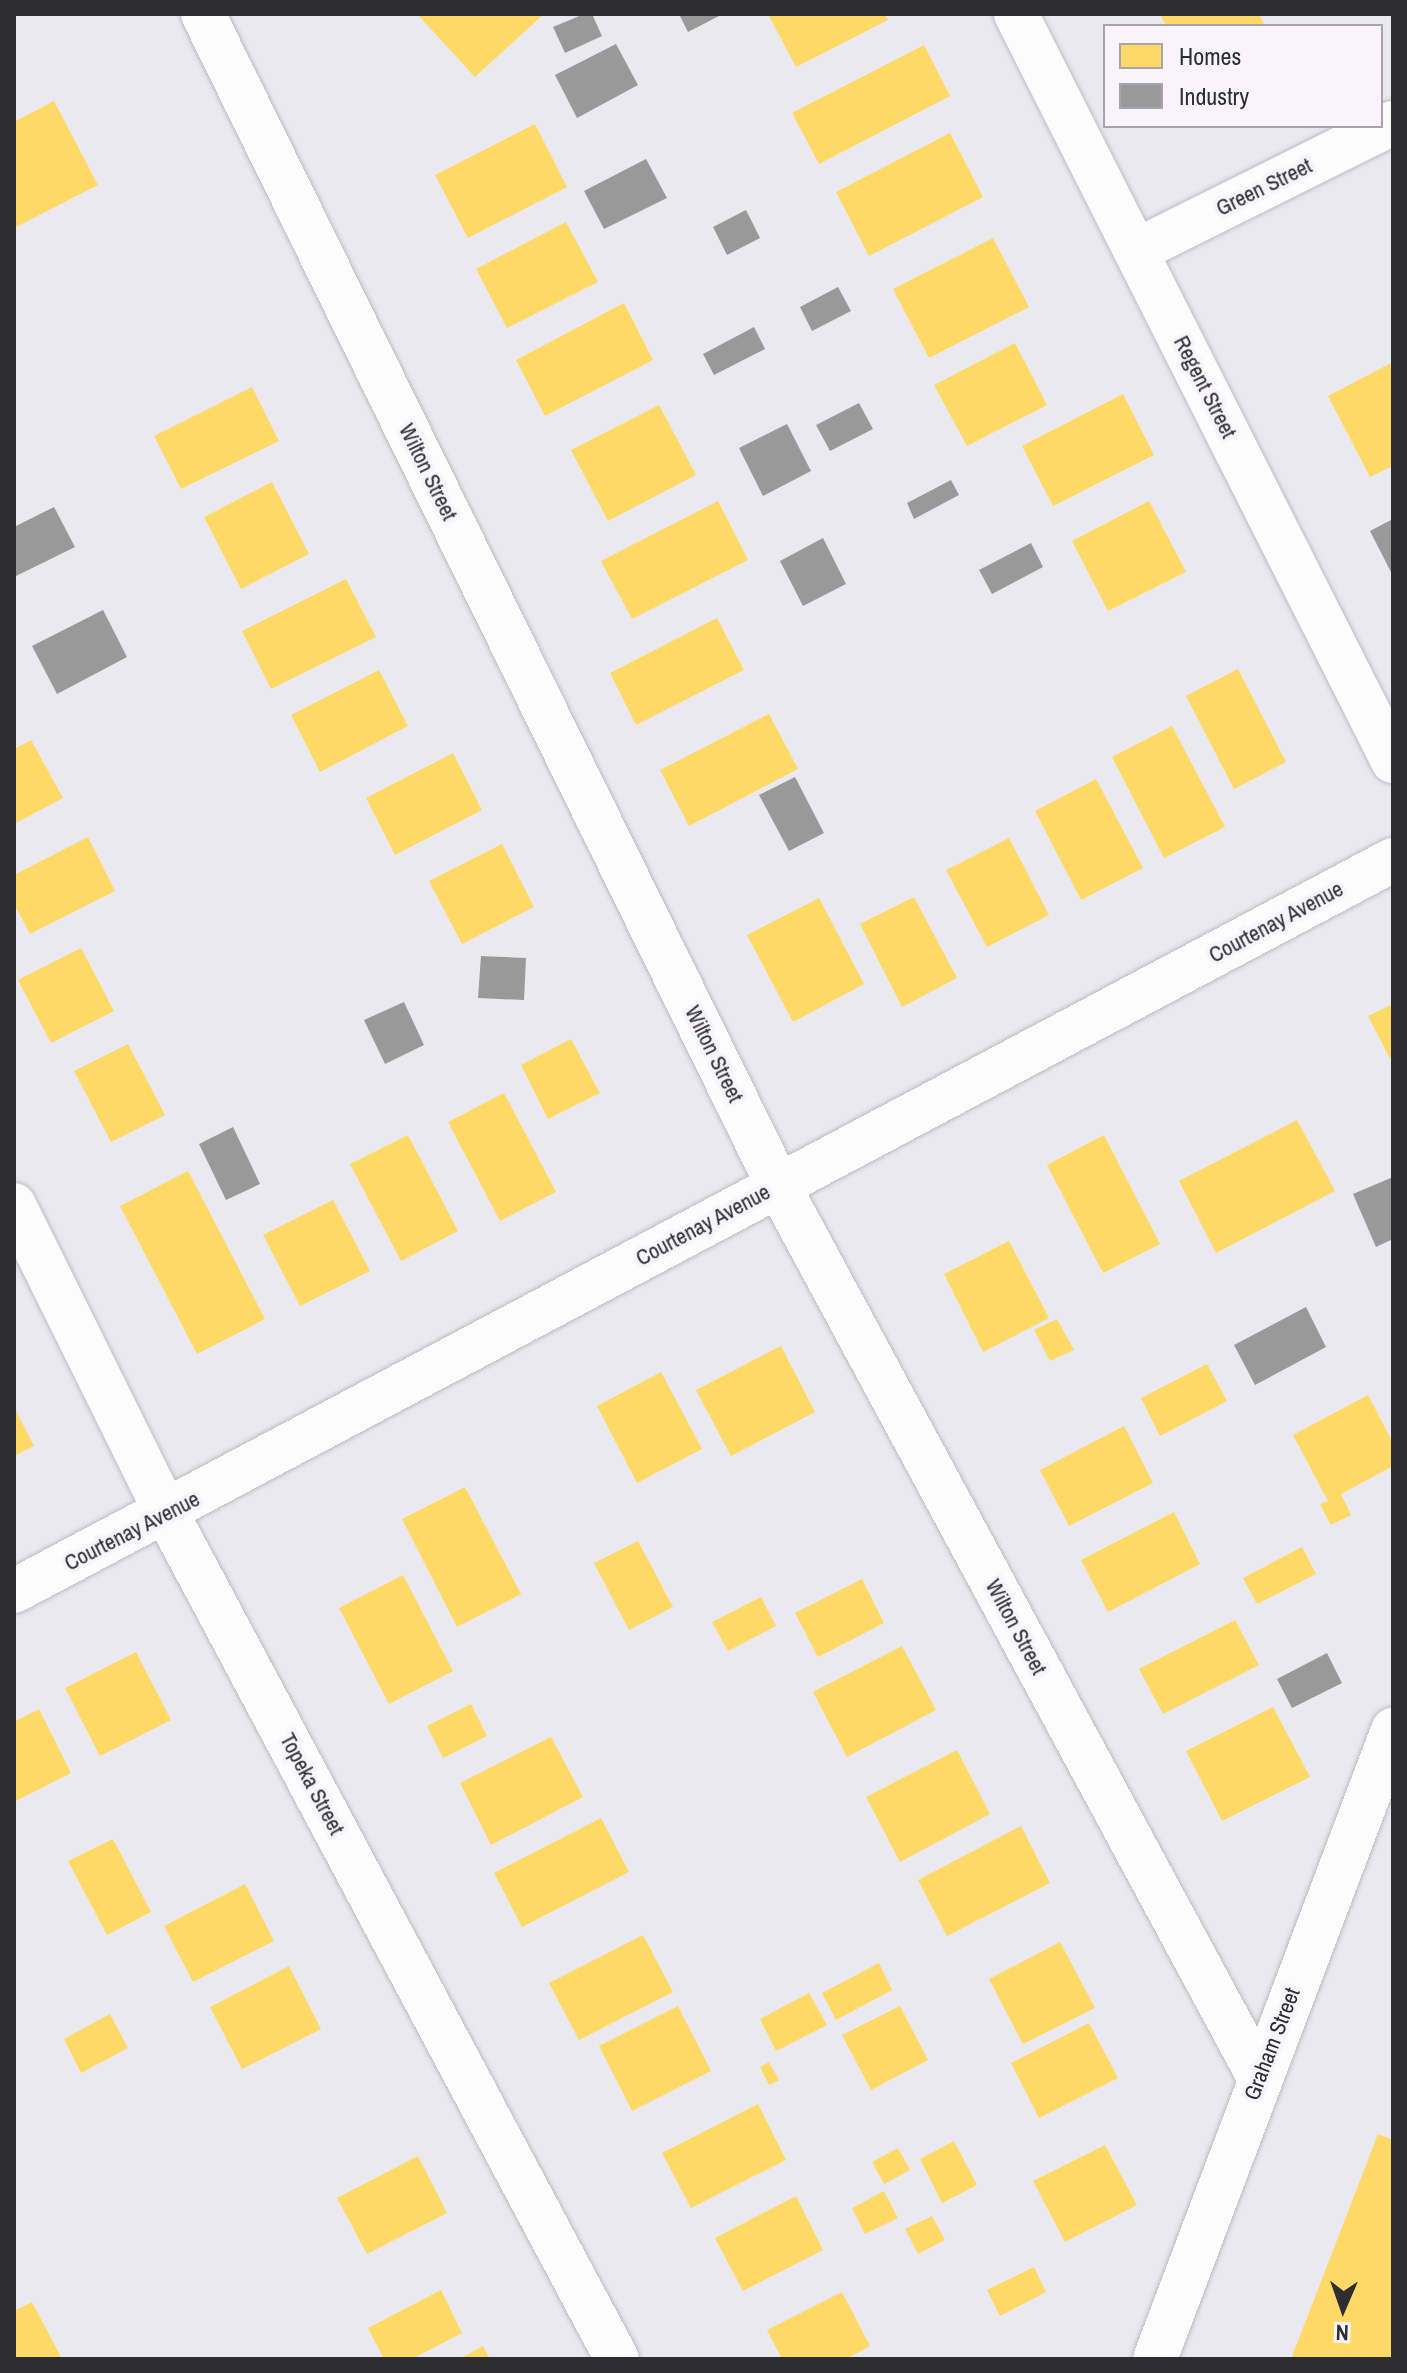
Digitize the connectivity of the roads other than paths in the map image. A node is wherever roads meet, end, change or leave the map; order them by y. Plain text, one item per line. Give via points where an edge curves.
1 (203, 14) edge
2 (1016, 14) edge
3 (1383, 128) edge
4 (1136, 251) junction
5 (1393, 761) edge
6 (1393, 860) edge
7 (778, 1185) junction
8 (14, 1205) edge
9 (167, 1514) junction
10 (14, 1591) edge
11 (1393, 1730) edge
12 (1259, 2077) junction
13 (617, 2359) edge
14 (1155, 2359) edge

1 - 7 street, Wilton Street
2 - 4 street, Regent Street
3 - 4 street, Green Street
4 - 5 street, Regent Street
6 - 7 street, Courtenay Avenue
7 - 9 street, Courtenay Avenue
7 - 12 street, Wilton Street
8 - 9 street, Topeka Street
9 - 10 street, Courtenay Avenue
9 - 13 street, Topeka Street
11 - 12 street, Graham Street
12 - 14 street, Graham Street

